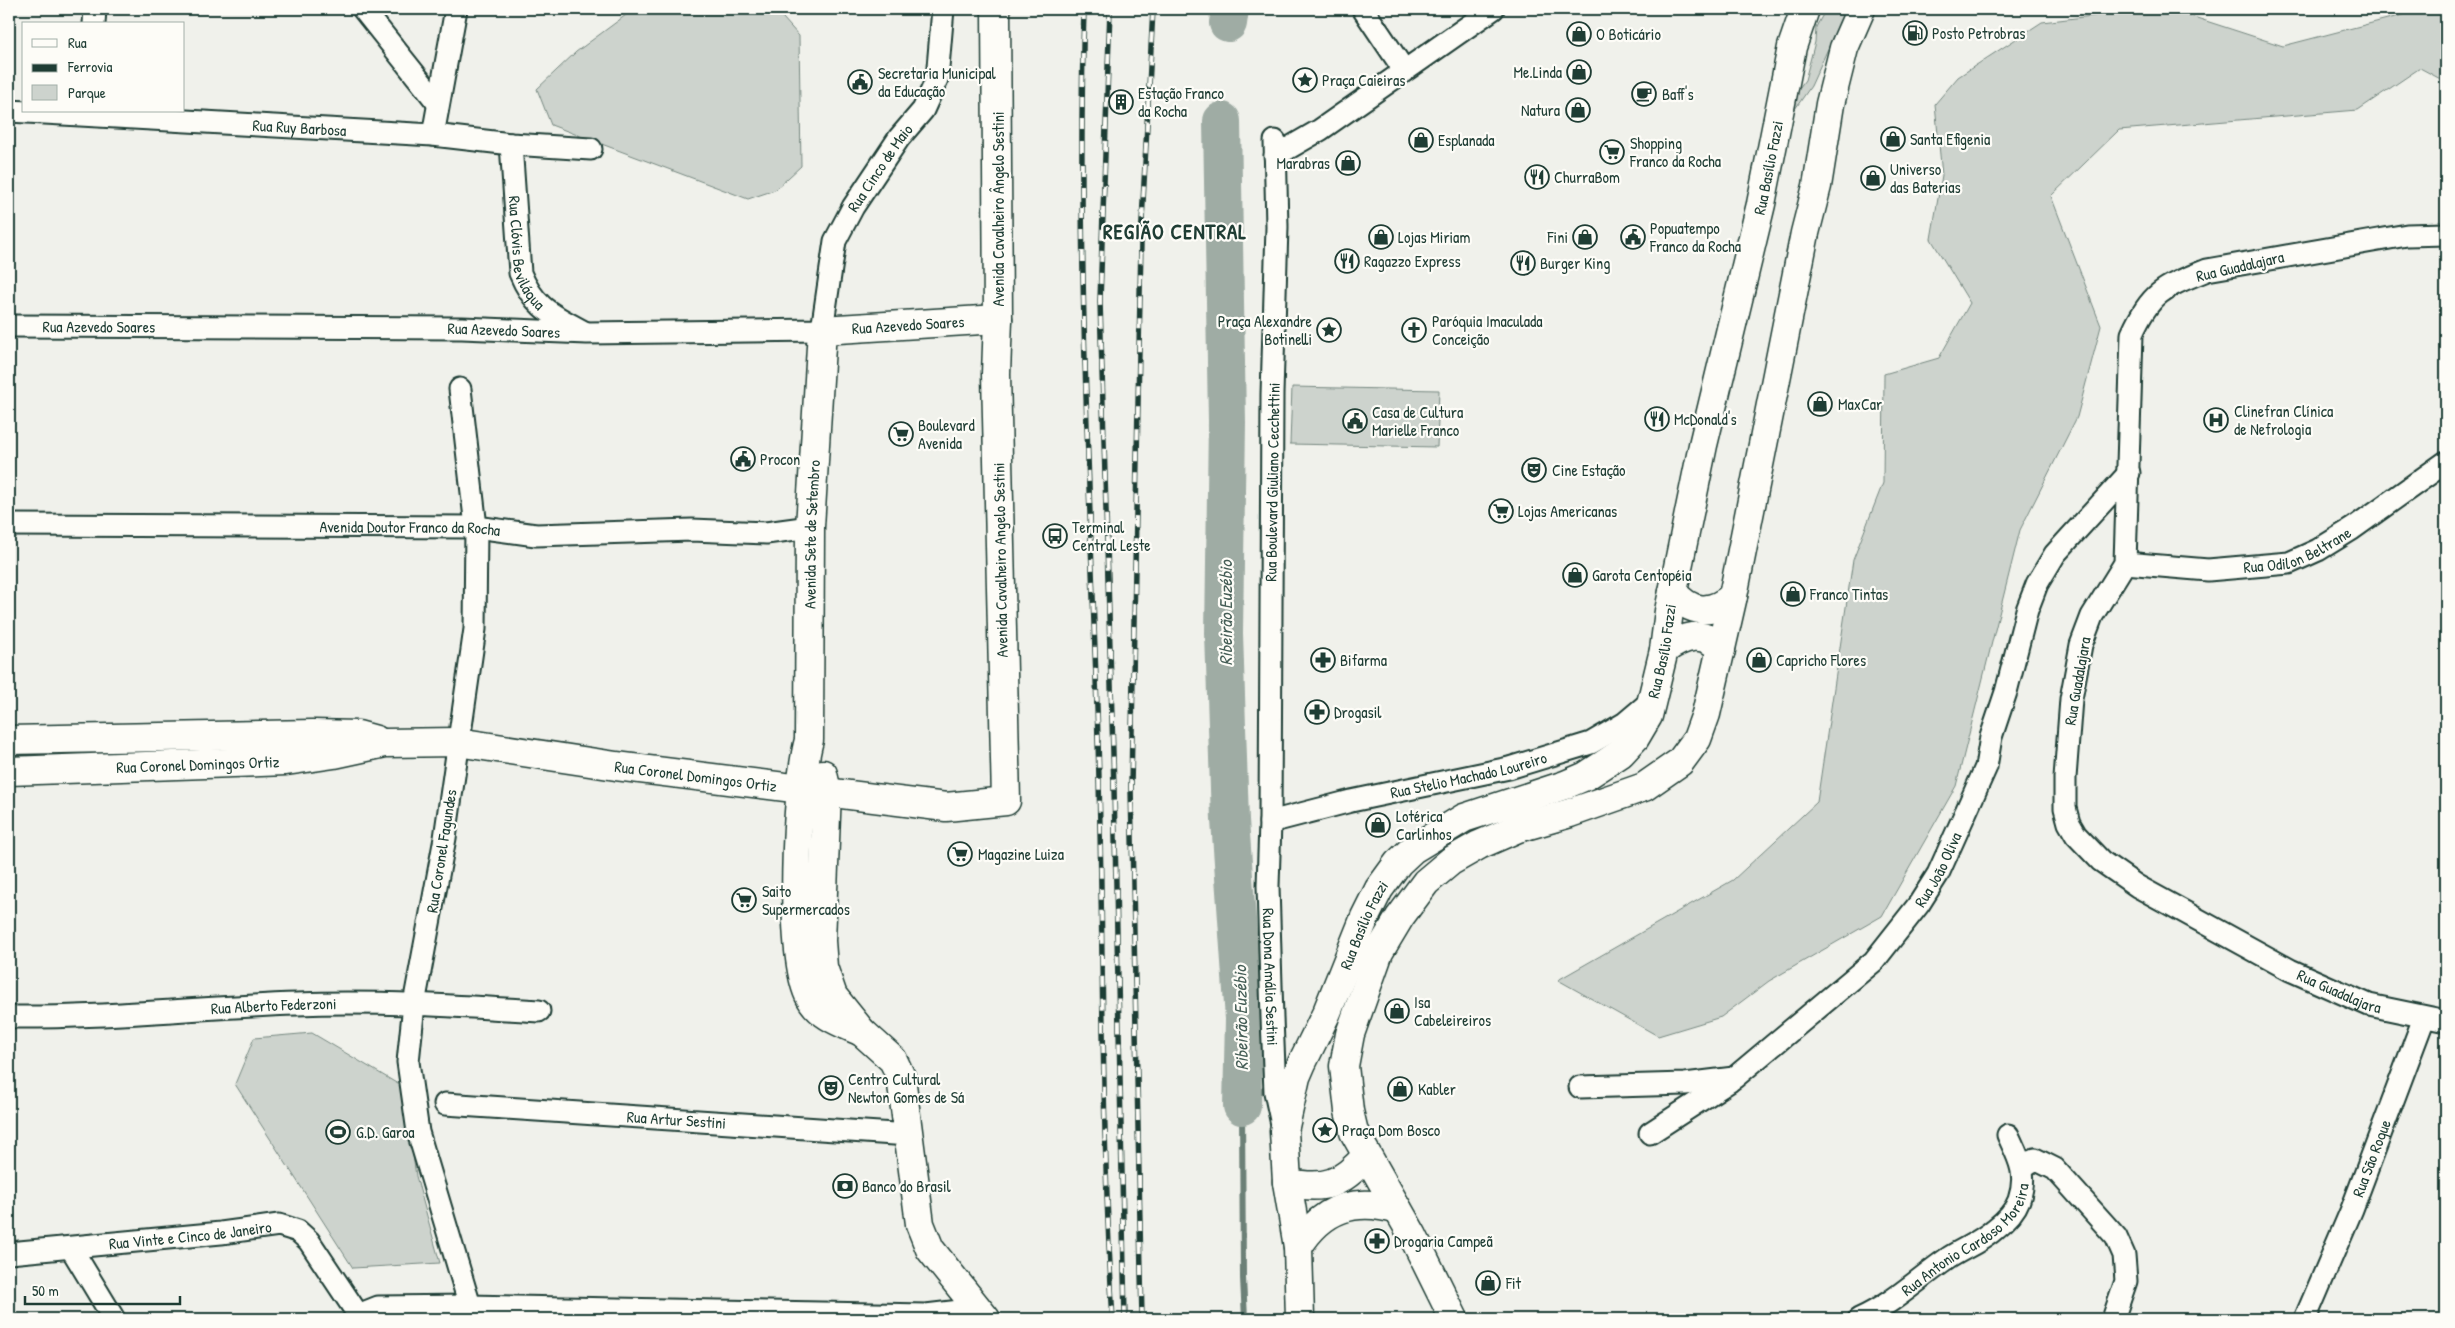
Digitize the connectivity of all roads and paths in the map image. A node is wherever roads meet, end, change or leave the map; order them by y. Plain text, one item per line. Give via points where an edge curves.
1 (95, 9) edge
2 (363, 9) edge
3 (456, 9) edge
4 (943, 9) edge
5 (996, 9) edge
6 (1363, 9) edge
7 (1493, 9) edge
8 (1805, 9) edge
9 (1861, 9) edge
10 (94, 22) edge
11 (1404, 70) junction
12 (438, 102) junction
13 (9, 111) edge
14 (22, 111) edge
15 (36, 112) edge
16 (89, 114) edge
17 (434, 135) junction
18 (511, 144) junction
19 (591, 149) dead end
20 (2446, 234) edge
21 (998, 319) junction
22 (9, 326) edge
23 (822, 330) junction
24 (587, 333) junction
25 (460, 389) dead end
26 (2446, 462) edge
27 (2129, 473) junction
28 (9, 525) edge
29 (476, 527) junction
30 (810, 527) junction
31 (2125, 564) junction
32 (1674, 592) junction
33 (1734, 596) junction
34 (1664, 650) junction
35 (1722, 650) junction
36 (1653, 700) junction
37 (9, 740) edge
38 (385, 742) junction
39 (457, 742) junction
40 (9, 771) edge
41 (814, 790) junction
42 (1006, 801) joint
43 (1270, 822) junction
44 (414, 1004) junction
45 (539, 1011) dead end
46 (9, 1017) edge
47 (2424, 1018) junction
48 (2446, 1021) edge
49 (1734, 1078) junction
50 (1580, 1087) dead end
51 (445, 1104) dead end
52 (1284, 1131) junction
53 (1650, 1133) dead end
54 (909, 1135) junction
55 (2008, 1135) dead end
56 (1366, 1156) junction
57 (2023, 1167) junction
58 (1288, 1182) junction
59 (1398, 1210) junction
60 (1298, 1247) junction
61 (71, 1248) junction
62 (9, 1254) edge
63 (470, 1306) junction
64 (981, 1314) edge
65 (359, 1317) edge
66 (1863, 1318) edge
67 (114, 1319) edge
68 (1300, 1319) edge
69 (1454, 1319) edge
70 (2113, 1319) edge
71 (2305, 1319) edge

1 - 10 street
2 - 12 street
3 - 12 street
4 - 23 street, Rua Cinco de Maio via 937,78 922,110 852,207 834,241
5 - 21 main road, Avenida Cavalheiro Ângelo Sestini
6 - 11 street
7 - 11 street
8 - 32 main road, Rua Basílio Fazzi via 1792,47 1761,204 1703,445
9 - 33 main road, Rua Basílio Fazzi via 1844,48 1830,104 1817,186
11 - 43 street, Rua Boulevard Giuliano Cecchettini via 1320,130 1275,148 1277,227 1272,414
12 - 17 street
13 - 14 street, Rua Ruy Barbosa
15 - 16 street, Rua Ruy Barbosa
16 - 17 street, Rua Ruy Barbosa
17 - 18 street, Rua Ruy Barbosa
18 - 19 street, Rua Ruy Barbosa
18 - 24 street, Rua Clóvis Beviláqua via 520,273 527,289 542,308
20 - 27 street, Rua Guadalajara via 2407,235 2207,270 2154,296 2142,311 2132,334
21 - 23 main road, Rua Azevedo Soares
21 - 42 main road, Avenida Cavalheiro Angelo Sestini via 996,374
22 - 24 street, Rua Azevedo Soares via 453,328
23 - 24 street, Rua Azevedo Soares
23 - 30 main road, Avenida Sete de Setembro
25 - 29 street, Rua Coronel Fagundes
26 - 31 street, Rua Odilon Beltrane via 2352,529 2289,563 2208,570
27 - 31 street, Rua Guadalajara
27 - 49 street, Rua João Oliva via 2055,554 2037,584 2026,610 2006,692 1991,737 1986,767 1938,874 1919,904 1874,961
28 - 29 street, Avenida Doutor Franco da Rocha
29 - 30 street, Avenida Doutor Franco da Rocha via 536,535 702,530 766,533
29 - 39 street, Rua Coronel Fagundes via 475,629
30 - 41 main road, Avenida Sete de Setembro via 808,740 802,772
31 - 47 street, Rua Guadalajara via 2092,616 2081,645 2071,700 2064,778 2065,808 2076,835 2101,861 2137,886 2290,970 2369,1005
32 - 33 main road via 1695,609 1716,607
32 - 34 main road, Rua Basílio Fazzi
33 - 35 main road, Rua Basílio Fazzi
34 - 35 main road via 1680,640 1695,636 1708,638
34 - 36 main road, Rua Basílio Fazzi
35 - 56 main road, Rua Basílio Fazzi via 1697,739 1680,762 1644,787 1626,795 1518,828 1478,845 1451,861 1426,882 1400,917 1380,952 1350,1034 1344,1066 1354,1132
36 - 43 street, Rua Stelio Machado Loureiro via 1626,723 1591,743 1509,768 1351,801
36 - 52 main road, Rua Basílio Fazzi via 1643,728 1635,738 1621,753 1592,773 1566,785 1464,818 1413,849 1398,863 1379,889 1365,917 1296,1077
37 - 38 main road, Rua Coronel Domingos Ortiz via 329,734 358,735
38 - 39 main road, Rua Coronel Domingos Ortiz
38 - 40 main road, Rua Coronel Domingos Ortiz via 286,761
39 - 41 main road, Rua Coronel Domingos Ortiz via 616,766
39 - 44 street, Rua Coronel Fagundes via 445,838
41 - 42 main road, Rua Coronel Domingos Ortiz via 946,807
41 - 54 main road, Avenida Sete de Setembro via 797,838 797,897 803,974 816,1006 829,1018 862,1032 893,1060 901,1077
43 - 52 street, Rua Dona Amália Sestini via 1268,886 1275,1092
44 - 45 street, Rua Alberto Federzoni
44 - 46 street, Rua Alberto Federzoni via 297,1004
44 - 63 street, Rua Coronel Fagundes via 408,1062 418,1132
47 - 48 street
47 - 71 street, Rua São Roque via 2352,1209
49 - 50 street via 1685,1084
49 - 53 street, Rua João Oliva
51 - 54 street, Rua Artur Sestini
52 - 58 main road, Rua Basílio Fazzi
54 - 64 main road, Avenida Sete de Setembro via 915,1197 920,1224 930,1249
55 - 57 street, Rua Antonio Cardoso Moreira
56 - 58 main road via 1343,1179 1328,1185
56 - 59 main road, Rua Basílio Fazzi
57 - 66 street, Rua Antonio Cardoso Moreira via 2018,1201 2010,1215 1994,1230
57 - 70 street via 2035,1159 2055,1169 2116,1237 2124,1255 2126,1281
58 - 60 main road, Rua Basílio Fazzi
59 - 60 main road via 1375,1204 1351,1205 1337,1210 1312,1227
59 - 69 main road, Rua Basílio Fazzi
60 - 68 main road, Rua Basílio Fazzi
61 - 62 street, Rua Vinte e Cinco de Janeiro
61 - 65 street, Rua Vinte e Cinco de Janeiro via 279,1224 309,1241
61 - 67 street
63 - 64 street
63 - 65 street via 378,1306

